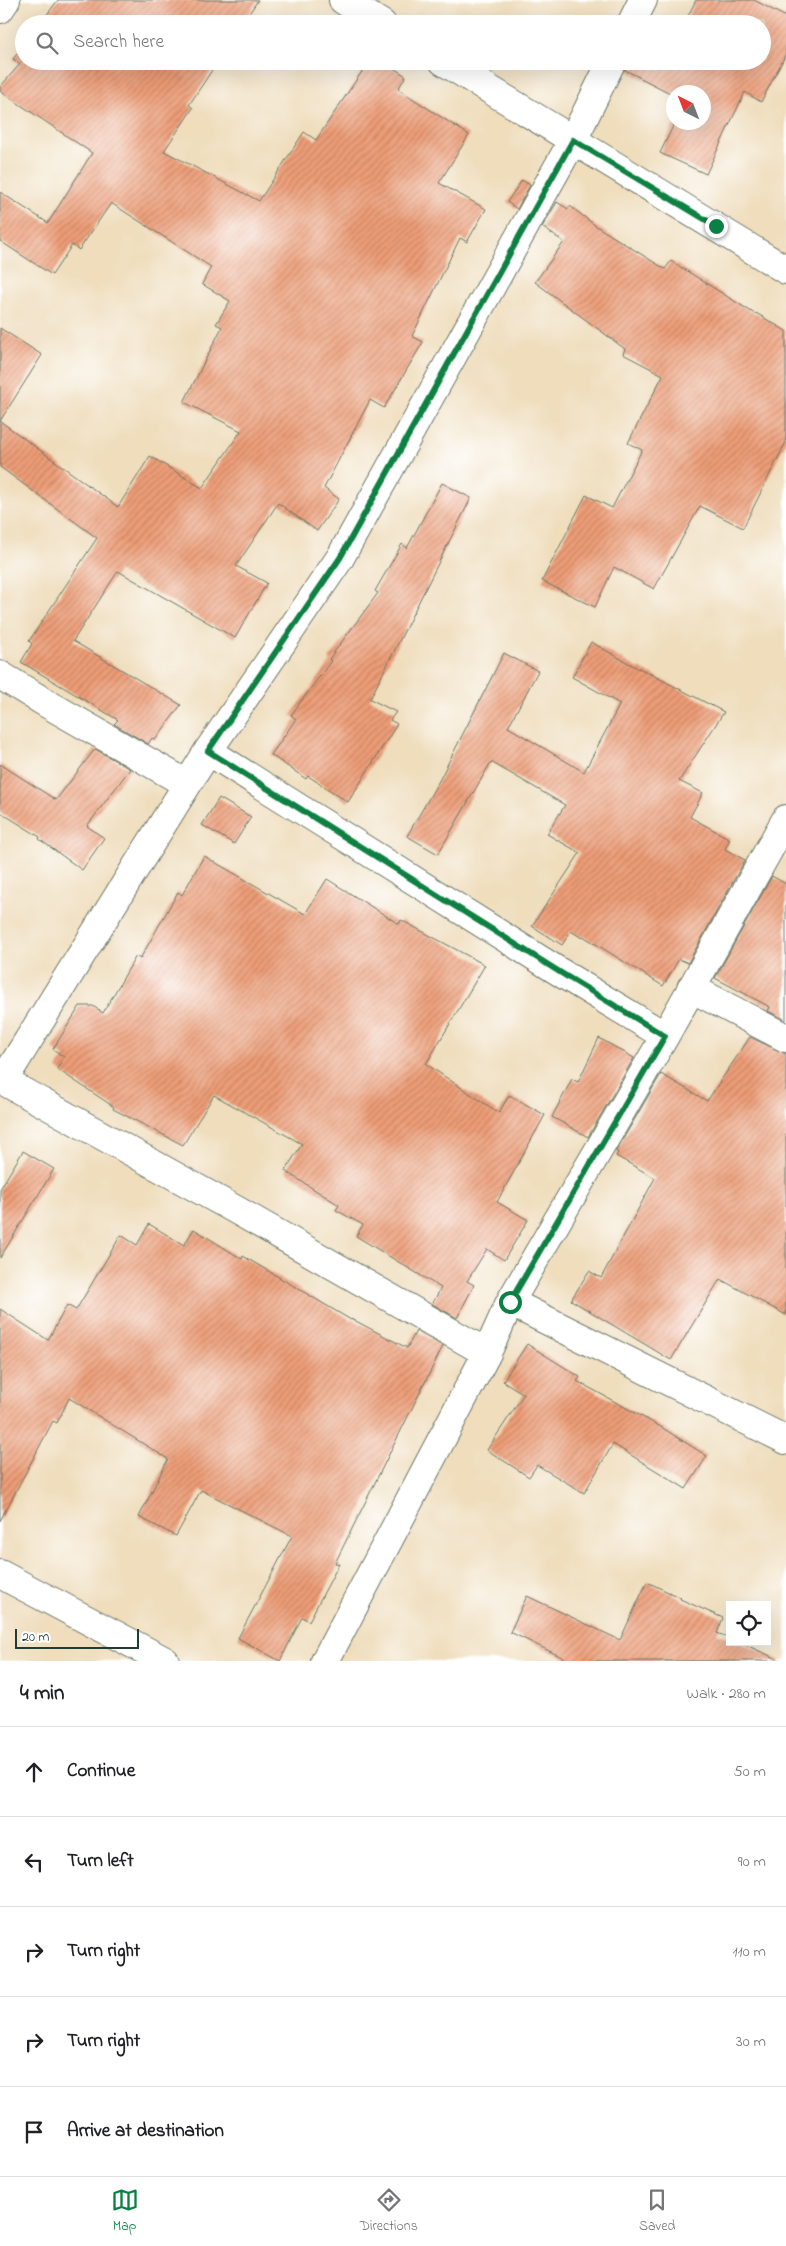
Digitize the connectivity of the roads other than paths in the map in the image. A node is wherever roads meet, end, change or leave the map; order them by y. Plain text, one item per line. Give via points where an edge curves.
1 (6, 0) edge
2 (343, 0) edge
3 (643, 0) edge
4 (0, 8) edge
5 (367, 15) edge
6 (636, 15) edge
7 (458, 70) edge
8 (608, 70) edge
9 (573, 140) junction
10 (786, 270) edge
11 (0, 675) edge
12 (208, 751) junction
13 (187, 784) junction
14 (786, 819) edge
15 (692, 988) junction
16 (665, 1036) junction
17 (786, 1038) edge
18 (1, 1080) edge
19 (510, 1302) junction
20 (487, 1353) junction
21 (786, 1440) edge
22 (0, 1574) edge
23 (165, 1661) edge
24 (325, 1661) edge

1 - 4 street
2 - 5 street
3 - 6 street
7 - 9 street
8 - 9 street
9 - 10 street
9 - 12 street via 340,558
11 - 13 street
12 - 13 street
12 - 16 street
13 - 18 street
14 - 15 street
15 - 16 street
15 - 17 street
16 - 19 street
18 - 20 street via 238,1210
19 - 20 street
19 - 21 street
20 - 24 street
22 - 23 street

